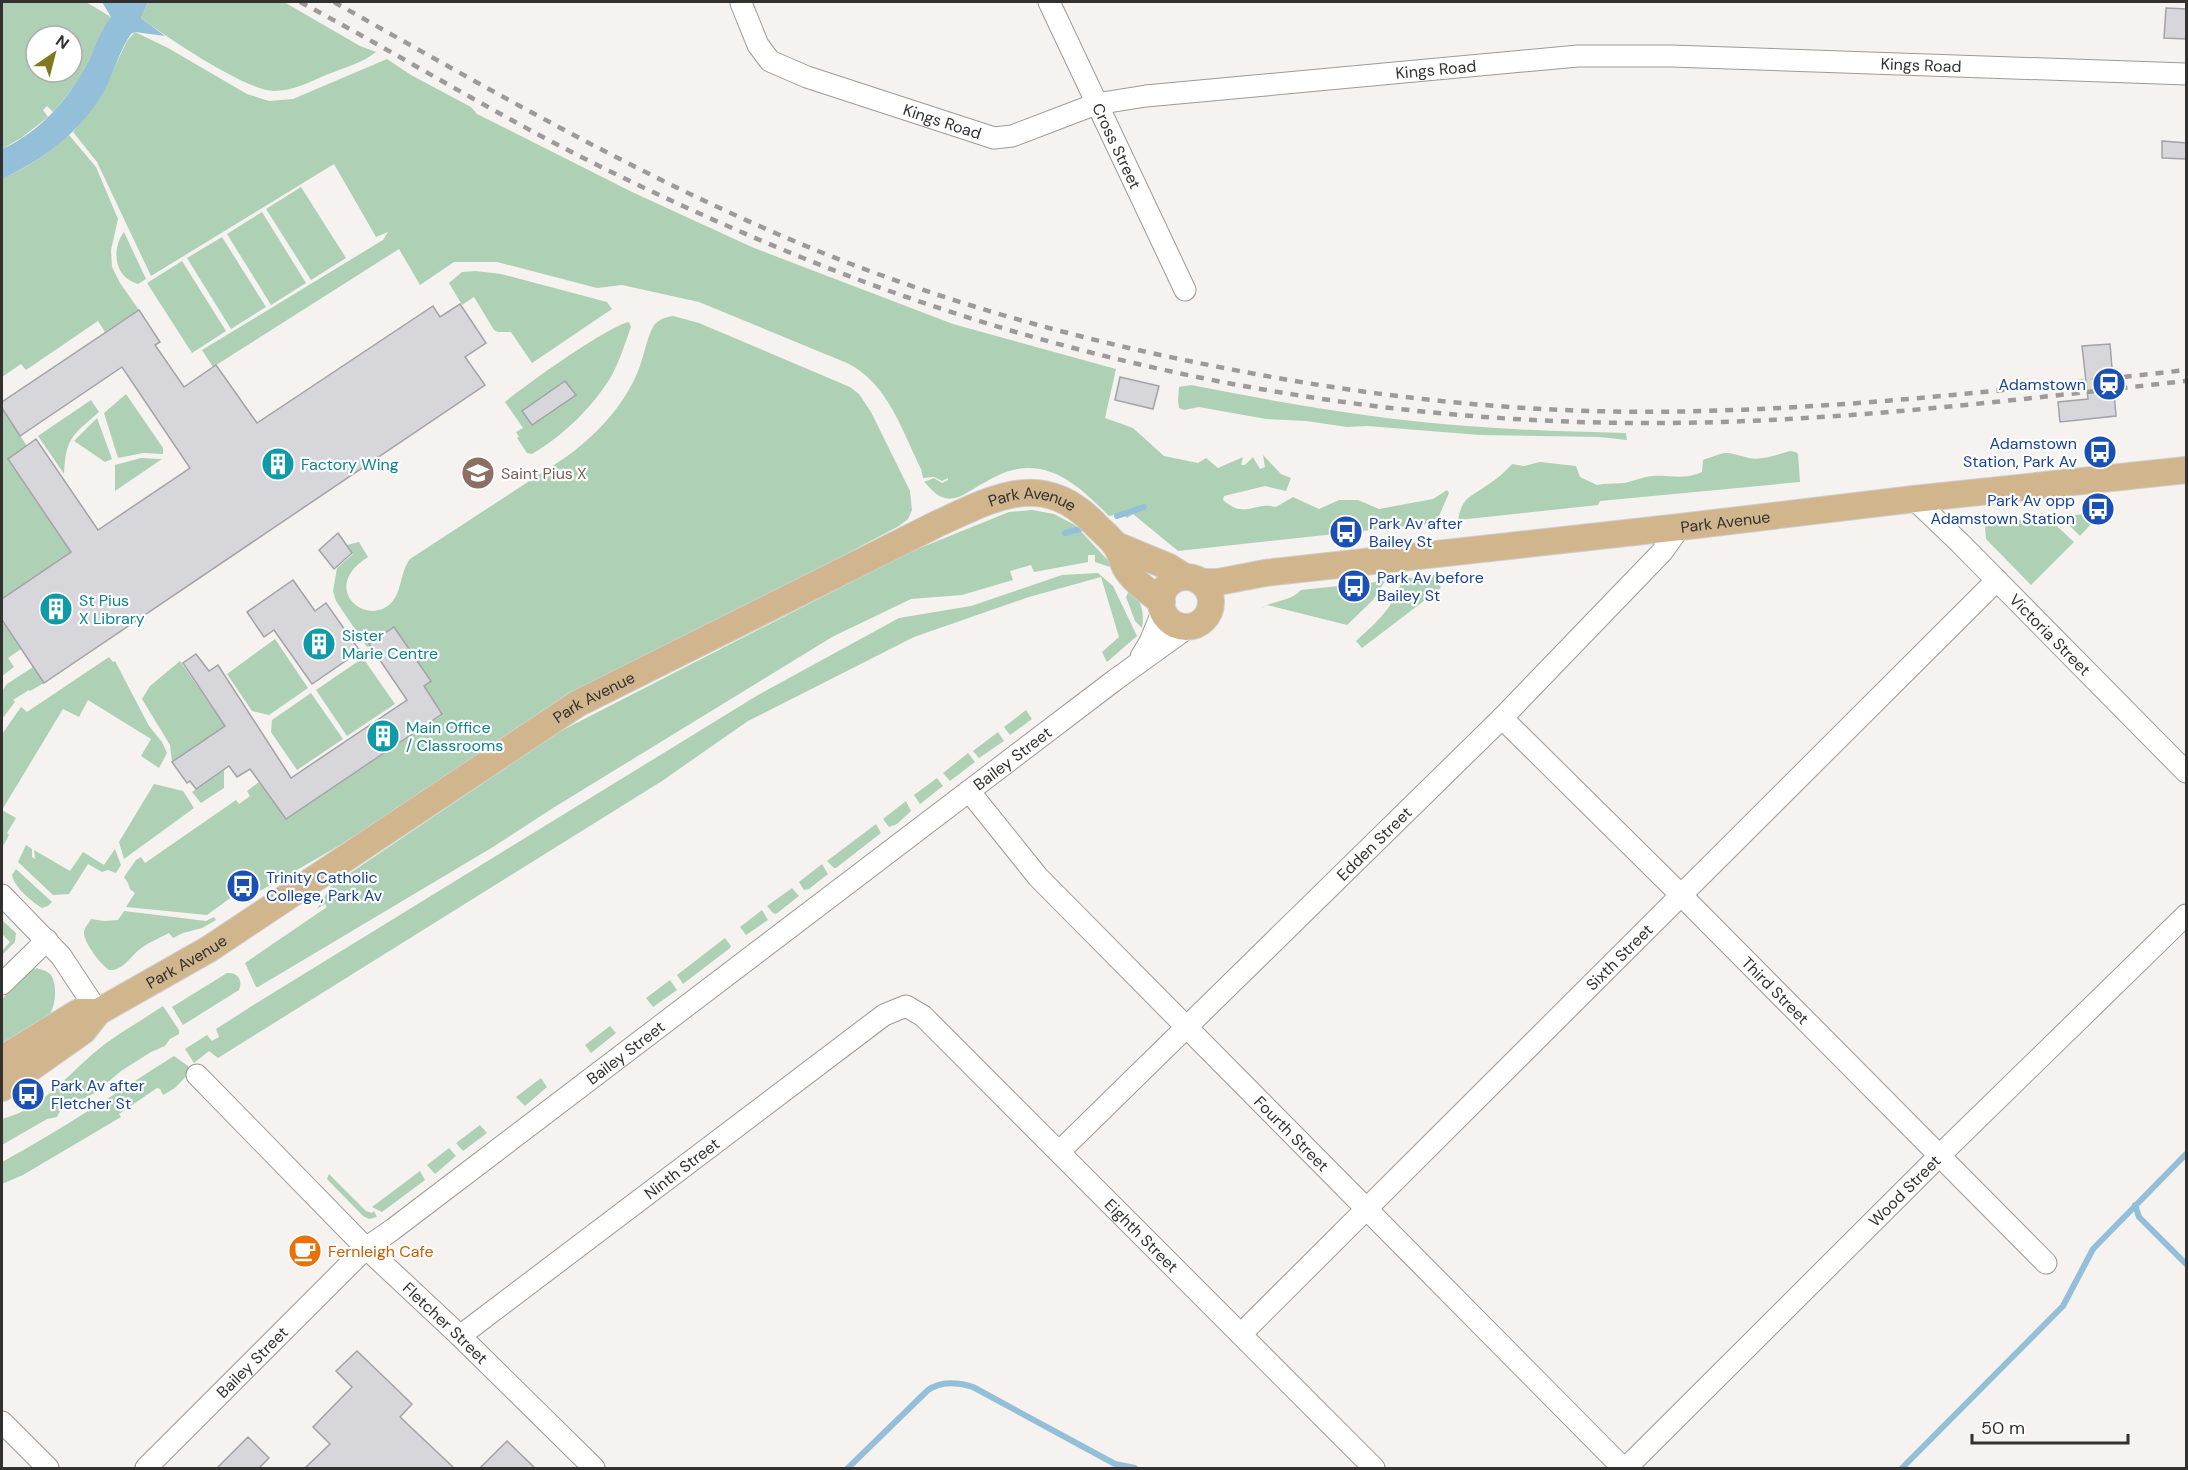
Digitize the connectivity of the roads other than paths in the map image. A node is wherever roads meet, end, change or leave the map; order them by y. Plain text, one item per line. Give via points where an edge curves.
1 (1049, 2) edge
2 (741, 3) dead end
3 (2187, 74) edge
4 (1096, 104) junction
5 (1185, 290) dead end
6 (2187, 470) edge
7 (1914, 499) junction
8 (1680, 527) junction
9 (1116, 545) junction
10 (1997, 580) junction
11 (1199, 588) junction
12 (1162, 606) junction
13 (1190, 626) junction
14 (1131, 669) junction
15 (1503, 718) junction
16 (2187, 772) edge
17 (969, 791) junction
18 (2, 895) edge
19 (1681, 895) junction
20 (2187, 915) edge
21 (47, 940) junction
22 (2, 984) edge
23 (906, 1006) joint
24 (98, 1012) junction
25 (1187, 1028) junction
26 (2, 1059) edge
27 (197, 1075) dead end
28 (2, 1088) edge
29 (1059, 1152) junction
30 (1940, 1155) junction
31 (1365, 1210) junction
32 (366, 1248) junction
33 (2046, 1263) dead end
34 (1241, 1334) junction
35 (460, 1336) junction
36 (2, 1422) edge
37 (48, 1468) edge
38 (146, 1468) edge
39 (594, 1468) edge
40 (1374, 1468) edge
41 (1624, 1468) edge

1 - 4 street, Cross Street
2 - 4 street, Kings Road via 758,45 770,61 987,137 1012,136
3 - 4 street, Kings Road via 1578,56
4 - 5 street, Cross Street
6 - 7 main road, Park Avenue
7 - 8 main road, Park Avenue
7 - 10 street, Victoria Street
8 - 11 main road, Park Avenue via 1265,573 1236,586
8 - 15 street, Edden Street via 1662,552
9 - 11 main road, Park Avenue via 1169,567
9 - 12 main road, Park Avenue via 1132,576
9 - 24 main road, Park Avenue via 1076,507 1049,494 1033,492 996,498 937,524 577,704 208,949
10 - 16 street, Victoria Street
10 - 19 street, Sixth Street
11 - 12 main road via 1168,585
11 - 13 main road via 1209,612 1205,619
12 - 13 main road via 1171,621
12 - 14 street, Bailey Street via 1150,642
13 - 14 street, Bailey Street
14 - 17 street, Bailey Street
15 - 19 street, Third Street
15 - 25 street, Edden Street
17 - 25 street, Fourth Street via 1038,877
17 - 32 street, Bailey Street
18 - 21 street
19 - 30 street, Third Street
19 - 31 street, Sixth Street
20 - 30 street, Wood Street
21 - 22 street
21 - 24 street
23 - 29 street, Eighth Street via 923,1016
23 - 35 street, Ninth Street via 884,1015
24 - 26 main road, Park Avenue via 79,1012
24 - 28 main road, Park Avenue via 83,1031
25 - 29 street, Edden Street
25 - 31 street, Fourth Street
27 - 32 street, Fletcher Street
29 - 34 street, Eighth Street
30 - 33 street, Third Street
30 - 41 street, Wood Street
31 - 34 street, Sixth Street
31 - 41 street, Fourth Street
32 - 35 street, Fletcher Street
32 - 38 street, Bailey Street
34 - 40 street, Eighth Street
35 - 39 street, Fletcher Street
36 - 37 street

